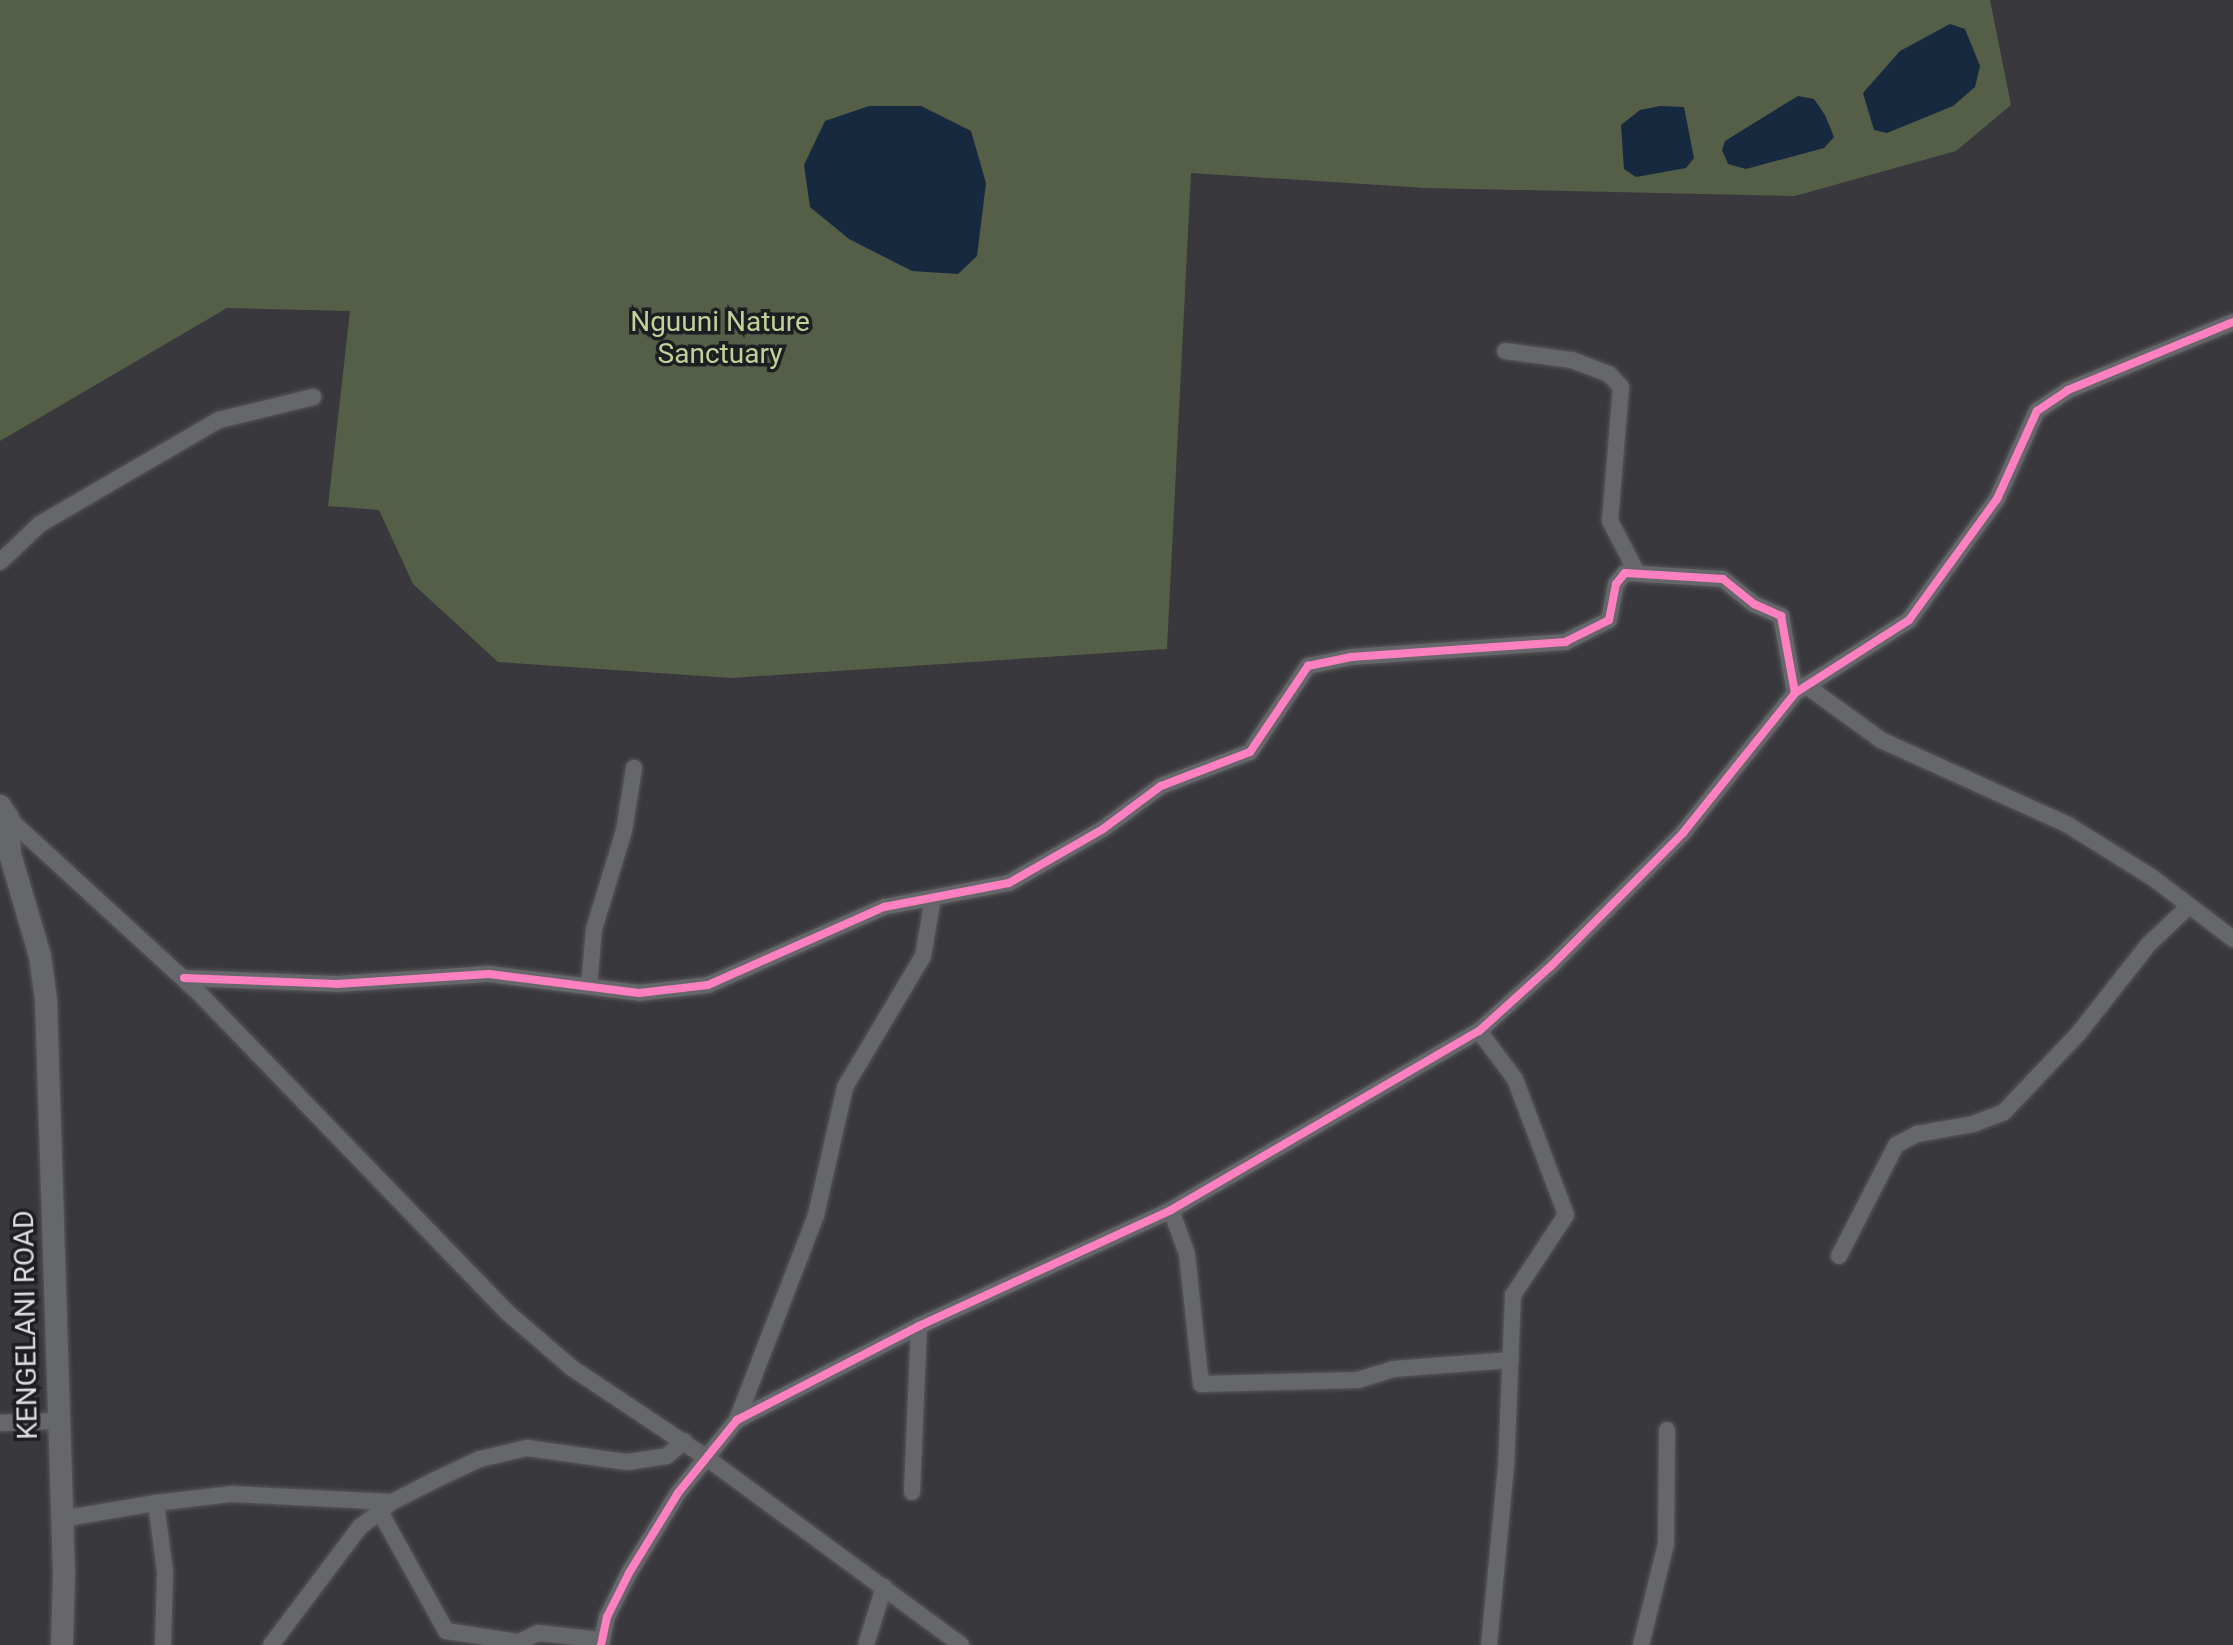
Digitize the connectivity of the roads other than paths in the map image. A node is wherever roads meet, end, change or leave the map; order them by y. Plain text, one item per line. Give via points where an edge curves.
1 (2233, 322) edge
2 (1505, 351) dead end
3 (313, 397) dead end
4 (0, 562) edge
5 (1636, 571) junction
6 (1800, 689) junction
7 (634, 768) dead end
8 (4, 812) edge
9 (933, 898) junction
10 (2189, 906) junction
11 (2233, 939) edge
12 (184, 978) junction
13 (589, 986) junction
14 (1479, 1031) junction
15 (1171, 1210) junction
16 (1839, 1256) dead end
17 (919, 1326) junction
18 (1511, 1360) junction
19 (737, 1420) junction
20 (56, 1421) junction
21 (0, 1423) edge
22 (1667, 1430) dead end
23 (684, 1441) junction
24 (704, 1456) junction
25 (912, 1492) dead end
26 (156, 1503) junction
27 (386, 1506) junction
28 (61, 1519) junction
29 (884, 1587) junction
30 (602, 1643) edge
31 (62, 1645) edge
32 (163, 1645) edge
33 (271, 1645) edge
34 (866, 1645) edge
35 (961, 1645) edge
36 (1489, 1645) edge
37 (1641, 1645) edge

1 - 6 street via 2068,390 2037,411 1997,499 1909,620 1863,654
2 - 5 street via 1572,360 1609,374 1621,387 1610,521
3 - 4 street via 219,420 40,524
5 - 6 street via 1723,579 1754,604 1781,616
5 - 9 street via 1620,576 1609,620 1565,642 1351,657 1308,666 1250,752 1161,786 1103,829 1009,883
6 - 10 street via 1881,740 2068,825
6 - 14 street via 1683,833
7 - 13 street via 624,831 598,910
8 - 12 street
8 - 20 main road, KENGELANI ROAD via 46,1000
9 - 13 street via 862,914 708,985 655,993
9 - 19 street via 923,956 845,1087 816,1215
10 - 11 street
10 - 16 street via 2148,945 2078,1034 2004,1112 1973,1124 1917,1134 1896,1145
12 - 13 street via 345,984 489,974
12 - 23 street via 469,1278 572,1368
14 - 15 street
14 - 18 street via 1515,1079 1566,1215 1555,1237 1518,1281
15 - 17 street
15 - 18 street via 1187,1254 1201,1384 1358,1380 1393,1369
17 - 19 street
17 - 25 street
18 - 36 street
19 - 24 street
20 - 21 street
20 - 28 main road, KENGELANI ROAD
22 - 37 street via 1666,1544
23 - 24 street
23 - 27 street via 667,1456 649,1461 545,1449 508,1451
24 - 29 street
24 - 30 street via 629,1573
26 - 27 street via 232,1494
26 - 28 street
26 - 32 street via 165,1572
27 - 30 street via 440,1625 451,1634 497,1635 519,1642 538,1633
27 - 33 street via 347,1542
28 - 31 main road, KENGELANI ROAD
29 - 34 street
29 - 35 street

